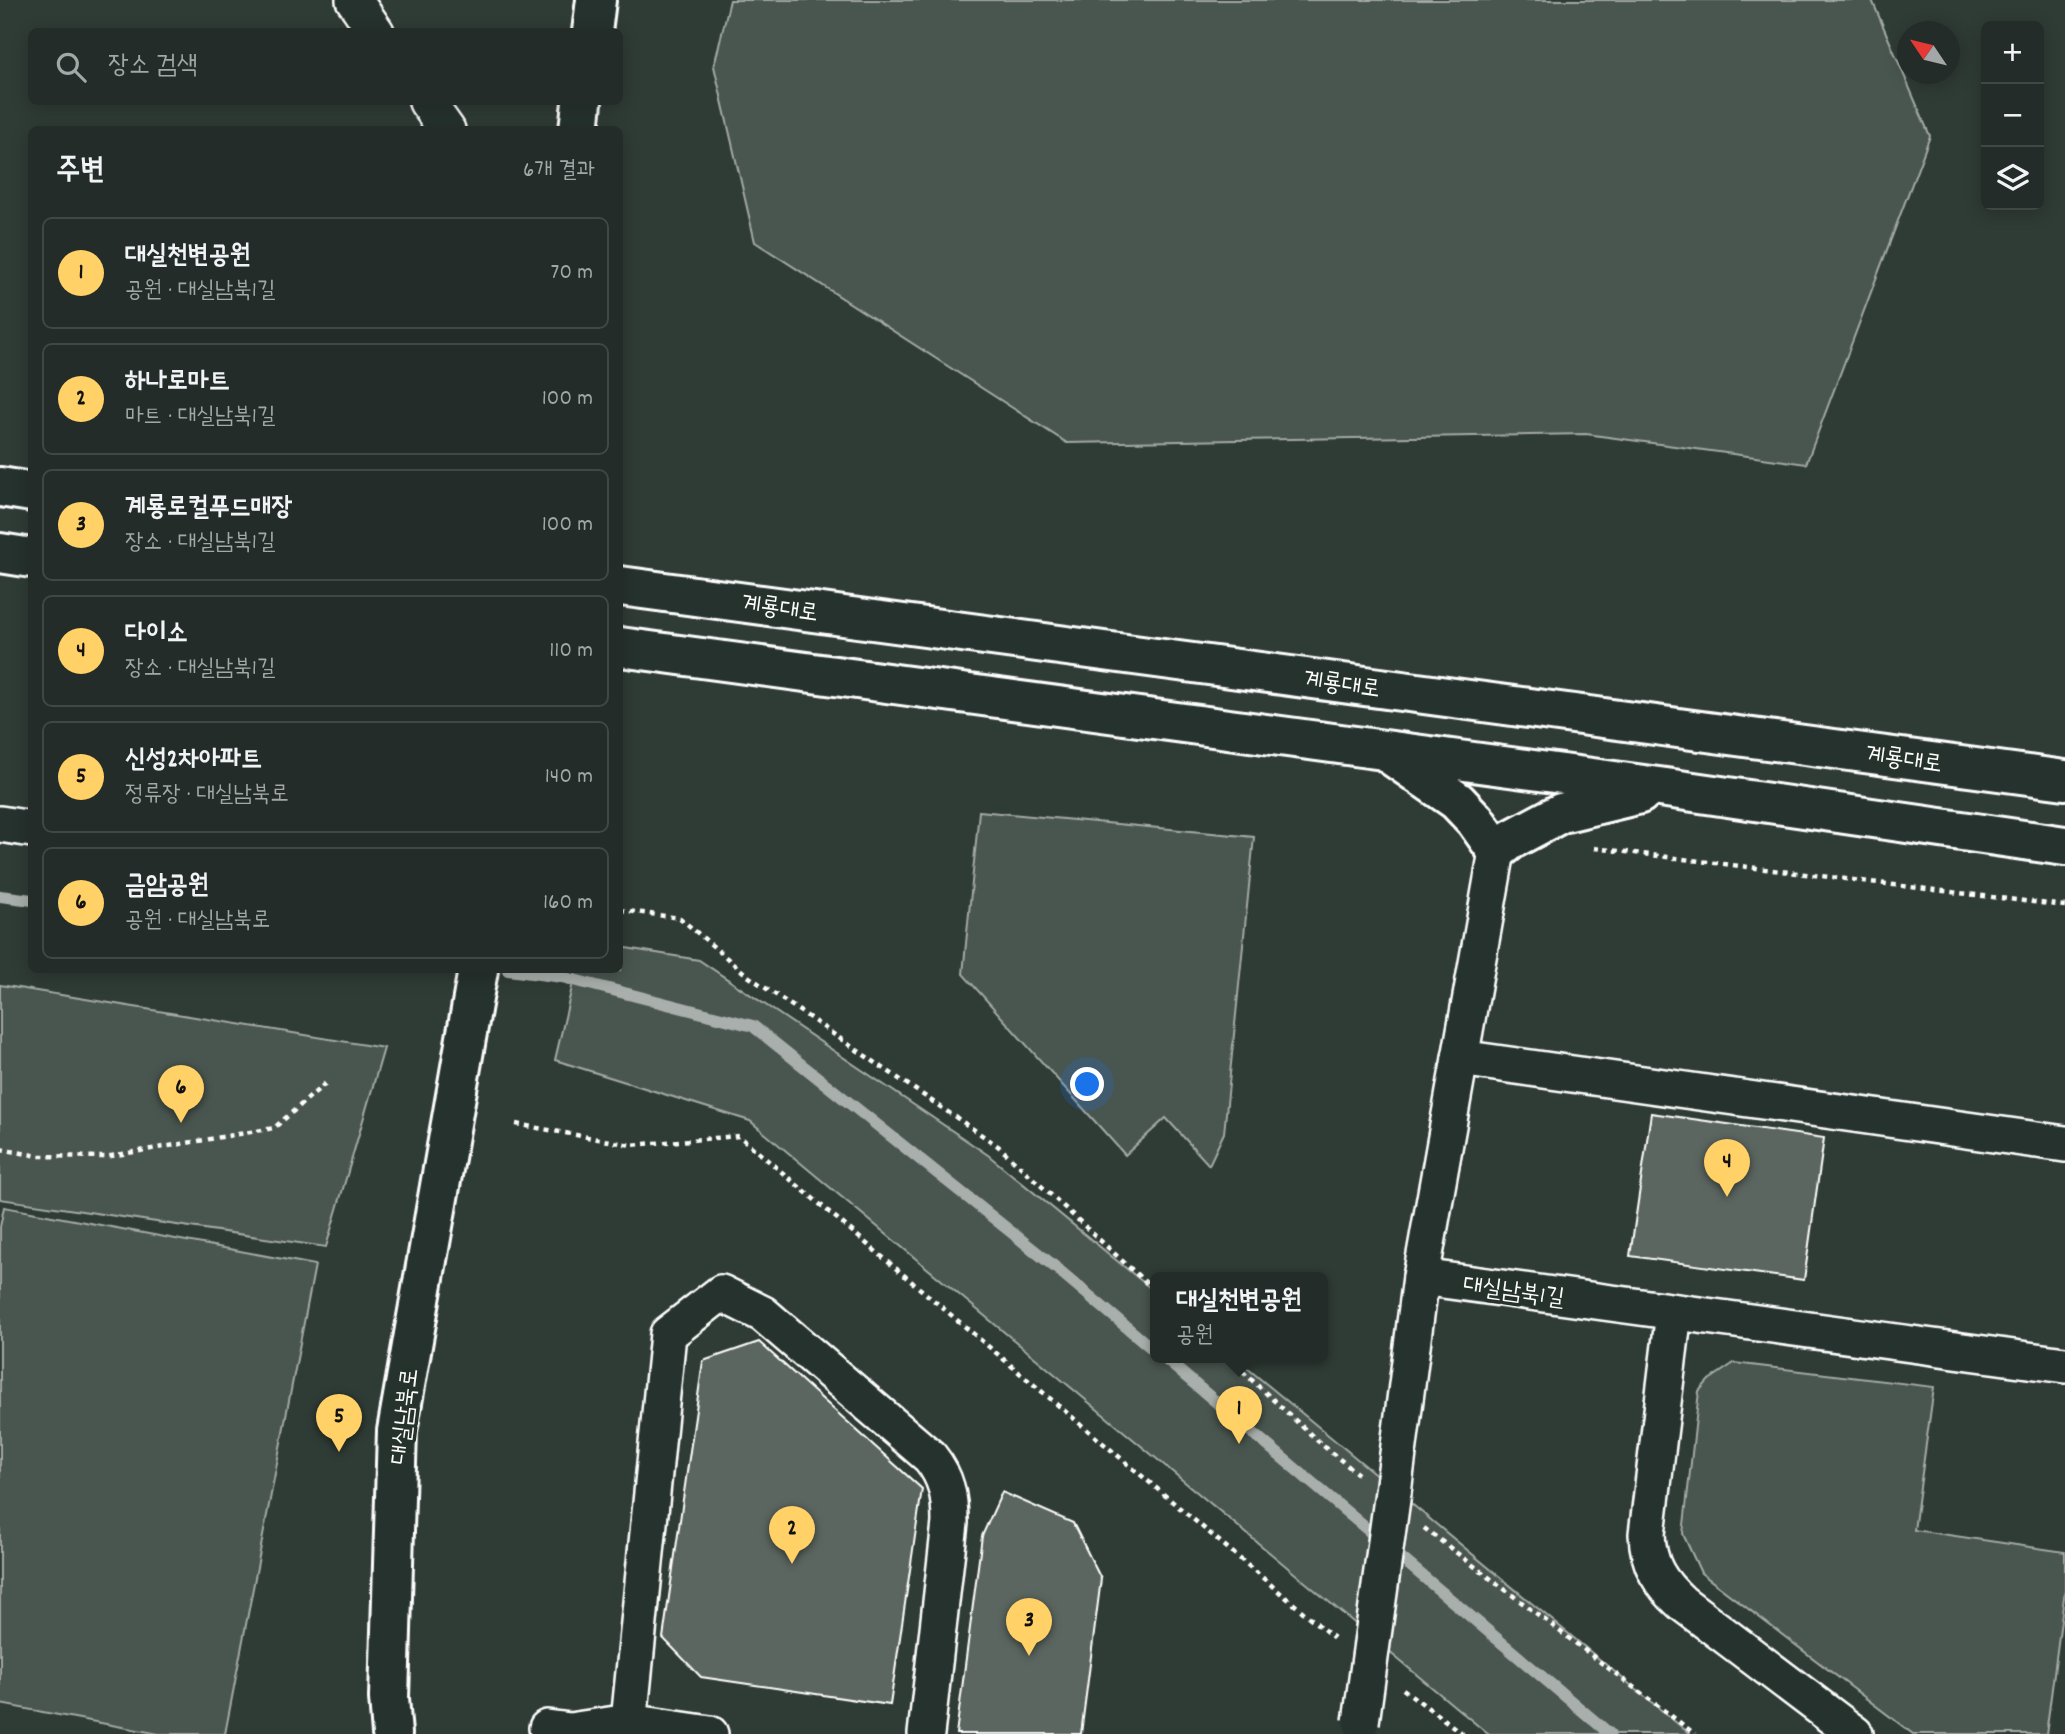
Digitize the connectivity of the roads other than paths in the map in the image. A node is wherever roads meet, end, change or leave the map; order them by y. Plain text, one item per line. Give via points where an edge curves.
1 (354, 0) edge
2 (596, 0) edge
3 (373, 28) edge
4 (592, 28) edge
5 (429, 105) edge
6 (582, 105) edge
7 (444, 126) edge
8 (579, 126) edge
9 (0, 487) edge
10 (28, 491) edge
11 (0, 553) edge
12 (28, 557) edge
13 (623, 586) edge
14 (623, 647) edge
15 (1385, 752) junction
16 (2065, 780) edge
17 (1666, 788) junction
18 (0, 824) edge
19 (28, 828) edge
20 (2065, 846) edge
21 (1497, 851) junction
22 (477, 973) edge
23 (1460, 1058) junction
24 (2065, 1143) edge
25 (1421, 1277) junction
26 (1674, 1312) junction
27 (2065, 1364) edge
28 (629, 1722) junction
29 (547, 1728) dead end
30 (1360, 1728) edge
31 (392, 1734) edge
32 (710, 1734) edge
33 (926, 1734) edge
34 (1855, 1734) edge

1 - 3 street
2 - 4 main road
5 - 7 street
6 - 8 main road
9 - 10 main road
11 - 12 main road
13 - 16 main road, 계룡대로
14 - 15 main road
15 - 17 main road
15 - 21 main road via 1457,801
17 - 20 main road
17 - 21 main road via 1561,813
18 - 19 street
21 - 23 street
22 - 31 main road, 대실남북로 via 397,1431 389,1698
23 - 24 street
23 - 25 street
25 - 26 street, 대실남북1길
25 - 30 street, bridge via 1379,1485
26 - 27 street, 대실남북1길
26 - 34 street via 1647,1534 1654,1571 1682,1604
28 - 29 street via 570,1731
28 - 32 street
28 - 33 street via 668,1334 721,1293 763,1314 930,1457 946,1481 950,1523

